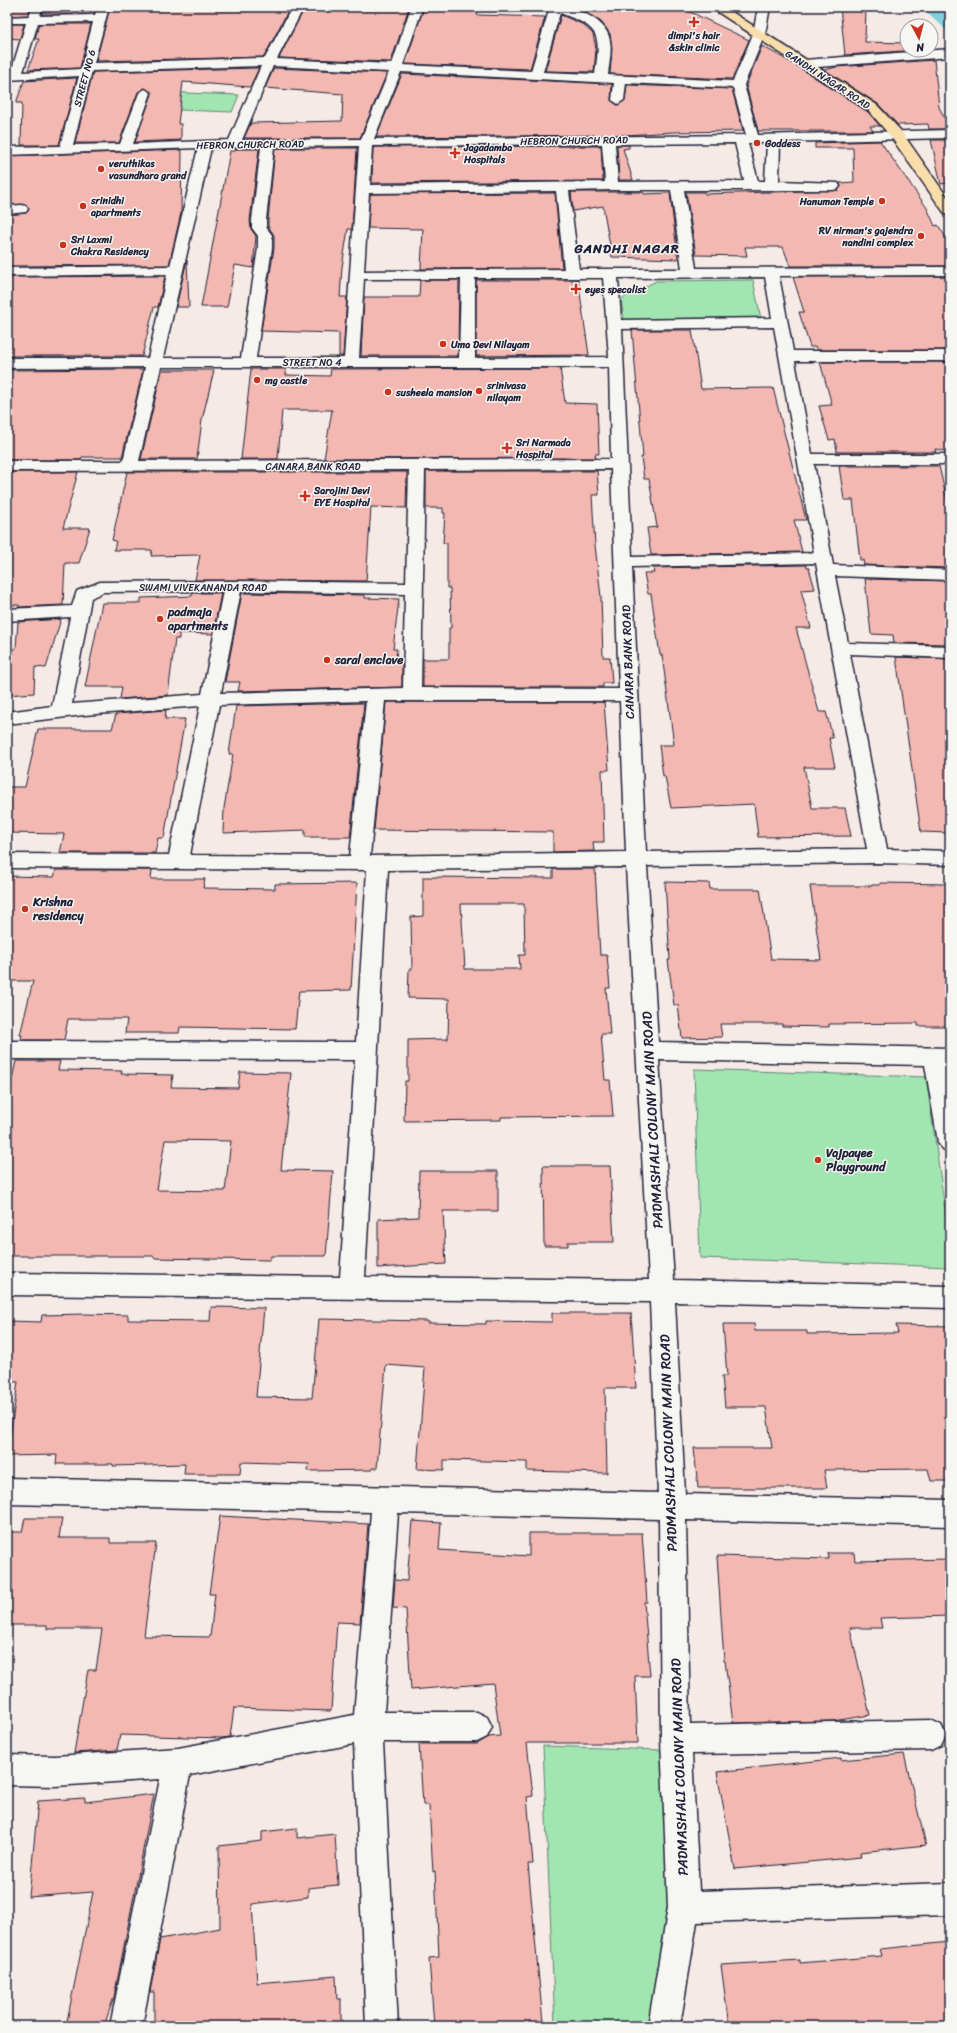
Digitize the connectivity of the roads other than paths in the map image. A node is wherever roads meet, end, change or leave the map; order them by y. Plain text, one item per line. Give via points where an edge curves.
1 (37, 7) edge
2 (298, 7) edge
3 (417, 7) edge
4 (550, 7) edge
5 (716, 7) edge
6 (764, 7) edge
7 (556, 8) edge
8 (102, 13) edge
9 (7, 20) edge
10 (34, 20) junction
11 (759, 34) junction
12 (950, 53) edge
13 (270, 62) junction
14 (804, 64) junction
15 (396, 69) junction
16 (86, 70) junction
17 (12, 75) edge
18 (536, 75) junction
19 (601, 78) junction
20 (620, 79) junction
21 (738, 85) junction
22 (145, 93) dead end
23 (618, 100) dead end
24 (896, 134) junction
25 (950, 134) edge
26 (774, 138) junction
27 (747, 139) junction
28 (608, 140) junction
29 (268, 143) junction
30 (366, 143) junction
31 (205, 144) junction
32 (234, 144) junction
33 (126, 148) junction
34 (65, 150) junction
35 (7, 151) edge
36 (752, 185) junction
37 (772, 185) junction
38 (677, 186) junction
39 (833, 186) dead end
40 (562, 187) junction
41 (612, 187) junction
42 (362, 190) junction
43 (22, 209) dead end
44 (7, 210) edge
45 (949, 210) edge
46 (176, 270) junction
47 (950, 271) edge
48 (7, 272) edge
49 (771, 272) junction
50 (572, 273) junction
51 (610, 273) junction
52 (690, 273) junction
53 (468, 274) junction
54 (358, 275) junction
55 (780, 322) junction
56 (613, 324) junction
57 (787, 356) junction
58 (950, 356) edge
59 (248, 362) junction
60 (352, 362) junction
61 (468, 362) junction
62 (617, 362) junction
63 (7, 363) edge
64 (154, 363) junction
65 (805, 459) junction
66 (950, 459) edge
67 (619, 464) junction
68 (7, 466) edge
69 (130, 466) junction
70 (417, 466) junction
71 (624, 562) junction
72 (824, 564) junction
73 (950, 574) edge
74 (233, 586) junction
75 (414, 589) junction
76 (80, 611) junction
77 (7, 615) edge
78 (840, 648) junction
79 (950, 652) edge
80 (412, 694) junction
81 (376, 695) junction
82 (630, 695) junction
83 (209, 700) junction
84 (61, 711) junction
85 (7, 718) edge
86 (878, 856) junction
87 (950, 858) edge
88 (636, 860) junction
89 (7, 861) edge
90 (178, 862) junction
91 (368, 862) junction
92 (7, 1050) edge
93 (366, 1051) junction
94 (648, 1051) junction
95 (942, 1056) edge
96 (950, 1142) edge
97 (7, 1284) edge
98 (352, 1289) junction
99 (662, 1291) junction
100 (950, 1297) edge
101 (7, 1491) edge
102 (385, 1500) junction
103 (672, 1506) junction
104 (950, 1512) edge
105 (368, 1727) junction
106 (477, 1727) dead end
107 (931, 1735) dead end
108 (676, 1740) junction
109 (178, 1763) junction
110 (7, 1770) edge
111 (950, 1899) edge
112 (684, 1907) junction
113 (126, 2026) edge
114 (382, 2026) edge
115 (664, 2026) edge

1 - 10 street
2 - 13 street
3 - 15 street
4 - 7 street
5 - 11 main road, GANDHI NAGAR ROAD
6 - 11 street
7 - 18 street
7 - 19 street via 590,21 604,33
8 - 10 street
8 - 16 street, STREET NO 6
9 - 10 street
10 - 17 street
11 - 14 main road, GANDHI NAGAR ROAD
11 - 21 street
12 - 14 street
13 - 15 street
13 - 16 street
13 - 32 street
14 - 24 main road, GANDHI NAGAR ROAD via 873,108
15 - 18 street
15 - 30 street
16 - 17 street
16 - 34 street, STREET NO 6
18 - 19 street
19 - 20 street
20 - 21 street
20 - 23 street
21 - 27 street
22 - 33 street
24 - 25 street, HEBRON CHURCH ROAD
24 - 26 street, HEBRON CHURCH ROAD
24 - 45 main road, GANDHI NAGAR ROAD
26 - 27 street, HEBRON CHURCH ROAD
26 - 37 street
27 - 28 street, HEBRON CHURCH ROAD
27 - 36 street
28 - 30 street, HEBRON CHURCH ROAD via 537,147
28 - 41 street
29 - 30 street, HEBRON CHURCH ROAD
29 - 32 street, HEBRON CHURCH ROAD
29 - 59 street via 259,220 259,228 265,235 265,248
30 - 42 street
31 - 32 street, HEBRON CHURCH ROAD
31 - 33 street, HEBRON CHURCH ROAD
31 - 46 street
33 - 34 street, HEBRON CHURCH ROAD
34 - 35 street, HEBRON CHURCH ROAD
36 - 37 street
36 - 38 street
37 - 39 street
38 - 41 street
38 - 52 street
40 - 41 street
40 - 42 street
40 - 50 street
42 - 54 street
43 - 44 street
46 - 48 street
46 - 64 street
47 - 49 street
49 - 52 street
49 - 55 street
50 - 51 street
50 - 53 street
51 - 52 street
51 - 56 street, CANARA BANK ROAD
53 - 54 street
53 - 61 street
54 - 60 street
55 - 56 street
55 - 57 street
56 - 62 street, CANARA BANK ROAD
57 - 58 street
57 - 65 street
59 - 60 street, STREET NO 4
59 - 64 street, STREET NO 4
60 - 61 street, STREET NO 4
61 - 62 street, STREET NO 4
62 - 67 street, CANARA BANK ROAD
63 - 64 street, STREET NO 4
64 - 69 street
65 - 66 street
65 - 72 street
67 - 70 street, CANARA BANK ROAD
67 - 71 street, CANARA BANK ROAD
68 - 69 street, CANARA BANK ROAD
69 - 70 street, CANARA BANK ROAD
70 - 75 street
71 - 72 street
71 - 82 street, CANARA BANK ROAD
72 - 73 street
72 - 78 street
74 - 75 street, SWAMI VIVEKANANDA ROAD
74 - 76 street, SWAMI VIVEKANANDA ROAD via 100,587 83,595
74 - 83 street
75 - 80 street
76 - 77 street
76 - 84 street
78 - 79 street
78 - 86 street
80 - 81 street
80 - 82 street
81 - 83 street
81 - 91 street
82 - 88 street, CANARA BANK ROAD
83 - 84 street
83 - 90 street
84 - 85 street
86 - 87 street
86 - 88 street
88 - 91 street
88 - 94 street, PADMASHALI COLONY MAIN ROAD
89 - 90 street
90 - 91 street
91 - 93 street
92 - 93 street
93 - 98 street
94 - 95 street
94 - 99 street, PADMASHALI COLONY MAIN ROAD
95 - 96 street
97 - 98 street
98 - 99 street
99 - 100 street
99 - 103 street, PADMASHALI COLONY MAIN ROAD
101 - 102 street
102 - 103 street
102 - 105 street
103 - 104 street
103 - 108 street, PADMASHALI COLONY MAIN ROAD
105 - 106 street
105 - 109 street
105 - 114 street
107 - 108 street
108 - 112 street, PADMASHALI COLONY MAIN ROAD
109 - 110 street via 56,1771
109 - 113 street
111 - 112 street
112 - 115 street, PADMASHALI COLONY MAIN ROAD

